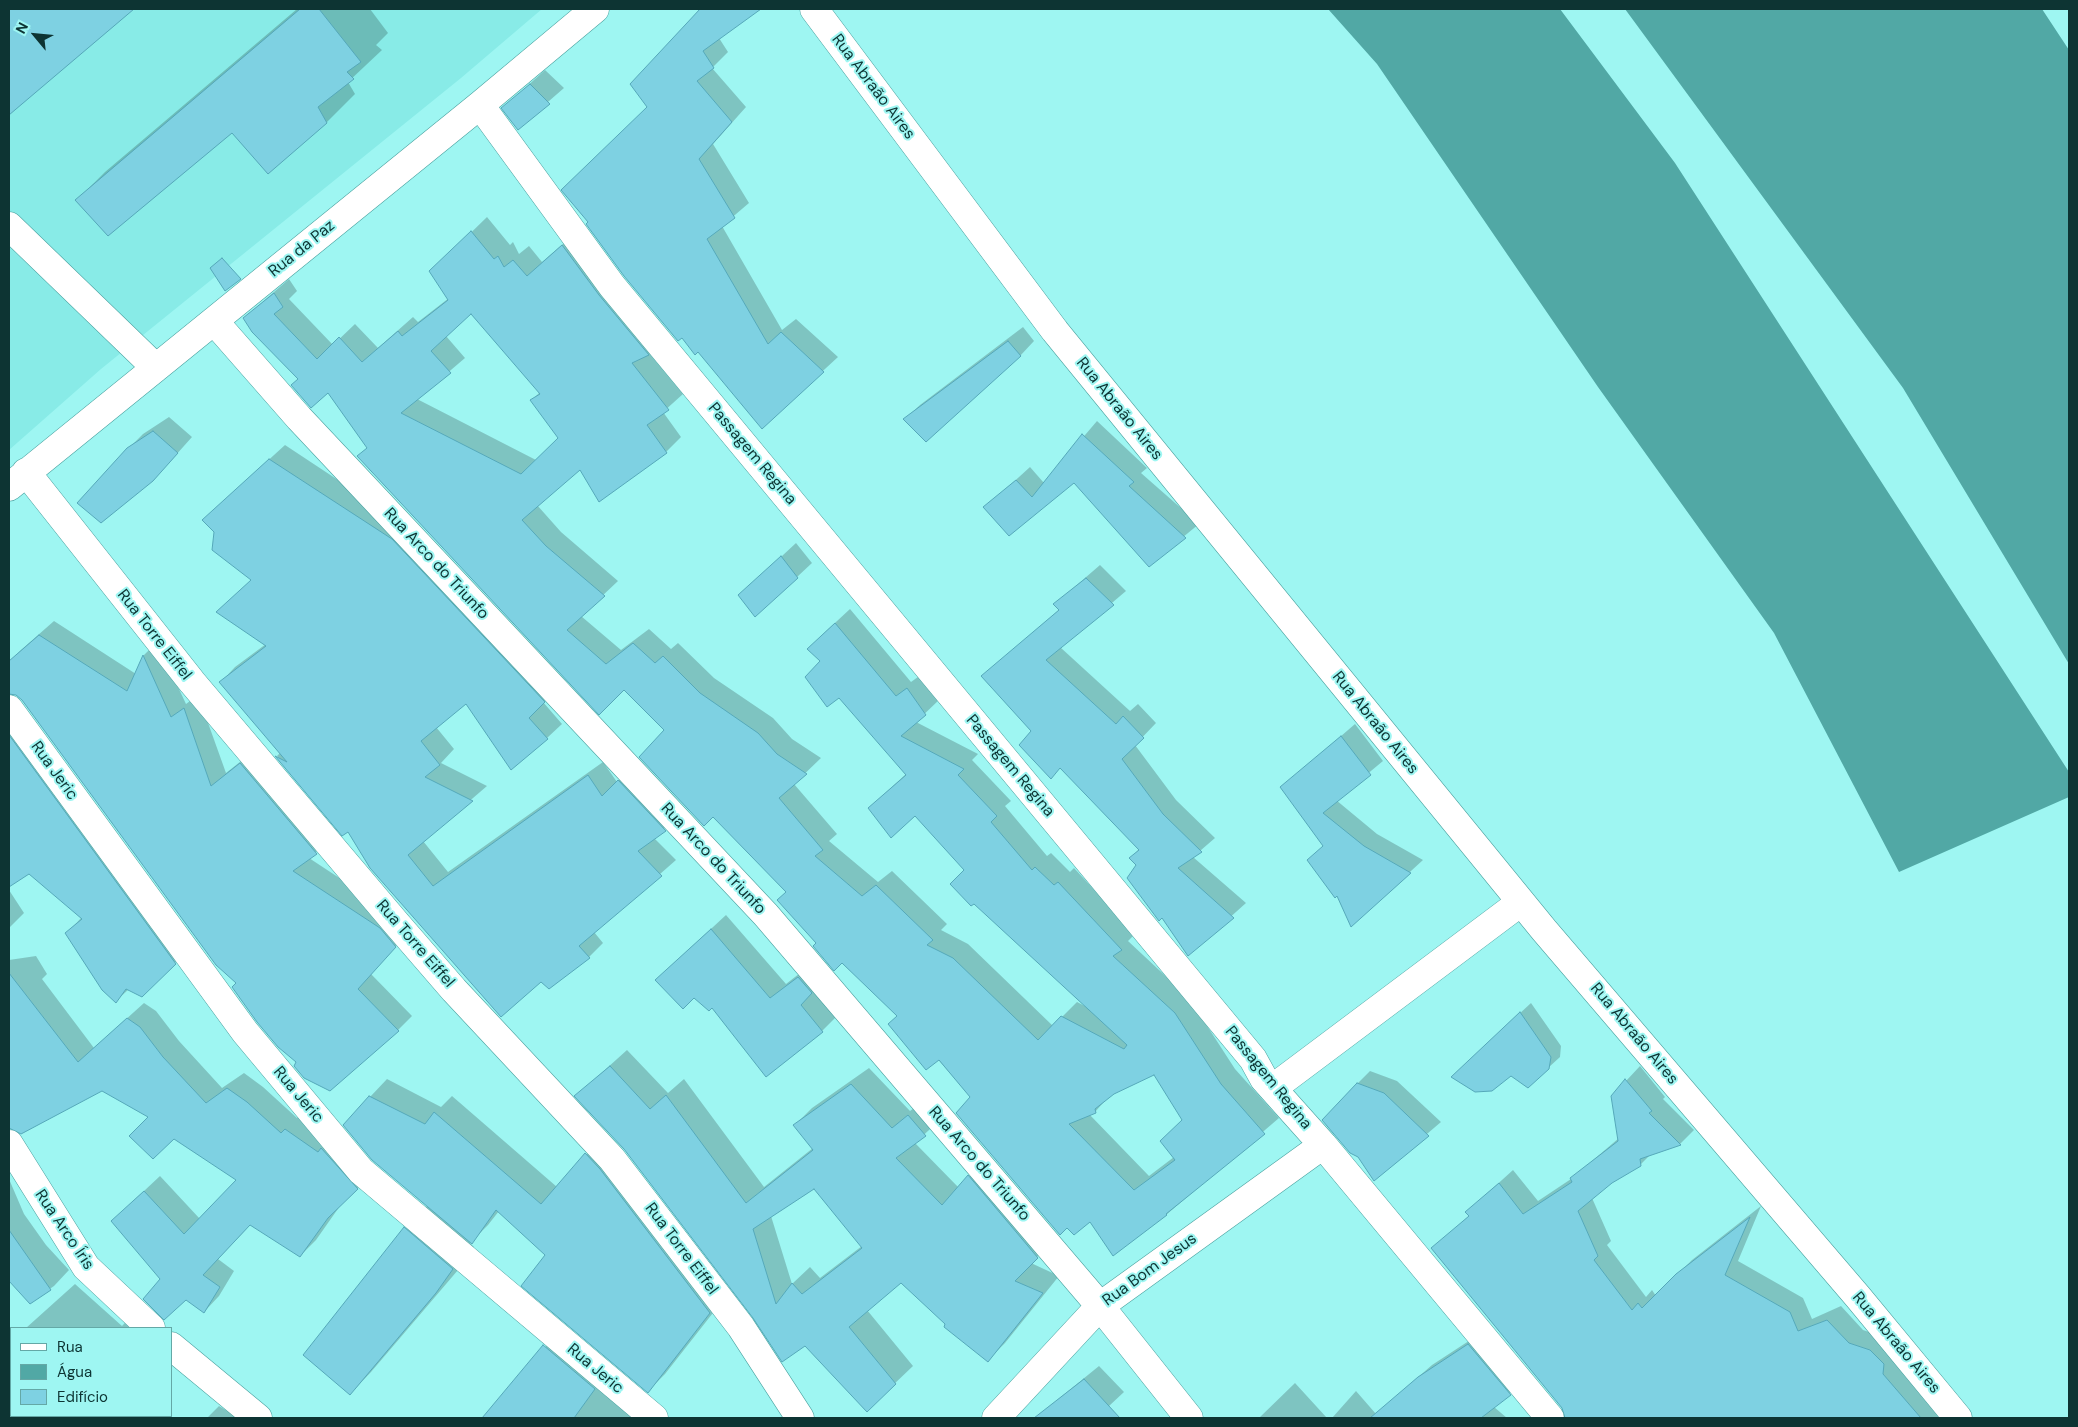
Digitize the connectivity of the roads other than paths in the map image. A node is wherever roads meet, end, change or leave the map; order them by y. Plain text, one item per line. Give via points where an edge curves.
1 (595, 9) edge
2 (814, 9) edge
3 (480, 105) junction
4 (9, 226) edge
5 (214, 321) junction
6 (155, 367) junction
7 (18, 479) edge
8 (9, 709) edge
9 (1521, 902) junction
10 (1272, 1088) junction
11 (9, 1144) edge
12 (1324, 1146) junction
13 (1100, 1306) junction
14 (151, 1327) edge
15 (172, 1347) edge
16 (258, 1418) edge
17 (654, 1418) edge
18 (800, 1418) edge
19 (996, 1418) edge
20 (1189, 1418) edge
21 (1550, 1418) edge
22 (1958, 1418) edge

1 - 3 street, Rua da Paz
2 - 9 street, Rua Abraão Aires via 1055,331
3 - 5 street, Rua da Paz
3 - 10 street, Passagem Regina via 612,286 1253,1059
4 - 6 street
5 - 6 street, Rua da Paz
5 - 13 street, Rua Arco do Triunfo via 298,418 766,915
6 - 7 street, Rua da Paz
7 - 18 street, Rua Torre Eiffel via 454,990 612,1159 741,1327
8 - 17 street, Rua Jeric via 245,1032 361,1171
9 - 10 street
9 - 22 street, Rua Abraão Aires
10 - 12 street, Passagem Regina
11 - 14 street, Rua Arco Íris via 86,1267
12 - 13 street, Rua Bom Jesus
12 - 21 street, Passagem Regina
13 - 19 street, Rua Bom Jesus
13 - 20 street, Rua Arco do Triunfo
15 - 16 street

